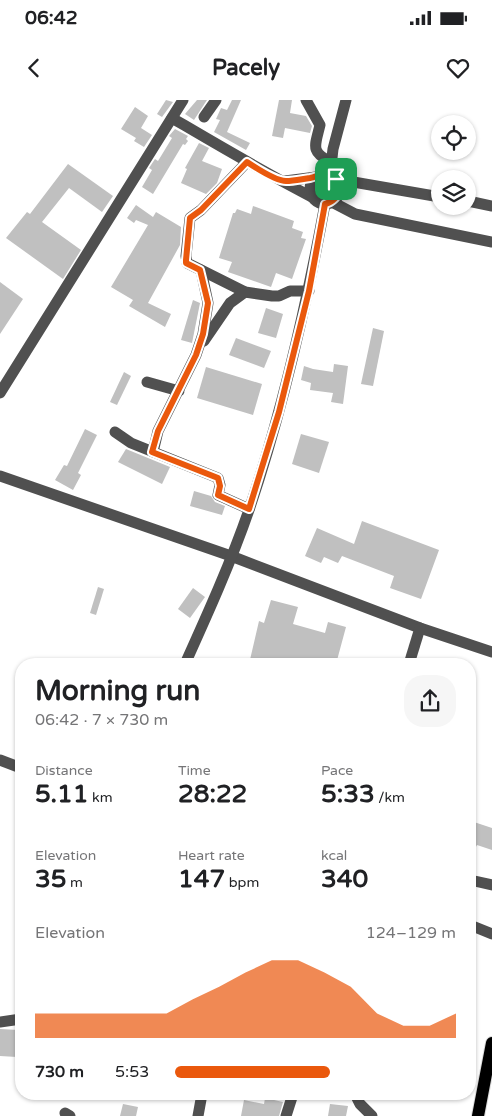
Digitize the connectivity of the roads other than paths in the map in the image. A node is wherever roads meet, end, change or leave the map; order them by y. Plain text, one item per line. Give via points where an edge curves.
1 (183, 100) edge
2 (216, 100) edge
3 (306, 100) edge
4 (346, 100) edge
5 (204, 117) dead end
6 (172, 118) junction
7 (247, 162) junction
8 (332, 162) junction
9 (316, 177) junction
10 (333, 177) junction
11 (285, 181) junction
12 (431, 195) edge
13 (312, 197) junction
14 (329, 203) junction
15 (476, 203) edge
16 (492, 206) edge
17 (492, 242) edge
18 (200, 270) junction
19 (231, 285) junction
20 (309, 291) junction
21 (245, 292) junction
22 (230, 303) junction
23 (200, 346) junction
24 (147, 382) dead end
25 (179, 391) junction
26 (0, 393) edge
27 (115, 432) dead end
28 (152, 452) junction
29 (0, 476) edge
30 (249, 509) junction
31 (232, 556) junction
32 (420, 628) junction
33 (492, 652) edge
34 (188, 658) edge
35 (412, 658) edge
36 (0, 760) edge
37 (15, 766) edge
38 (476, 881) edge
39 (492, 885) edge
40 (476, 927) edge
41 (492, 934) edge
42 (15, 1020) edge
43 (0, 1022) edge
44 (492, 1043) edge
45 (201, 1100) edge
46 (290, 1100) edge
47 (358, 1100) edge
48 (198, 1116) edge
49 (286, 1116) edge
50 (372, 1116) edge
51 (478, 1116) edge

1 - 6 street
2 - 5 street
3 - 8 street via 320,125 315,148 318,155
4 - 8 street
6 - 7 street
6 - 26 street
7 - 11 street
7 - 18 street via 190,218 186,263
8 - 10 street
9 - 10 street via 322,174
9 - 11 street
9 - 13 street via 311,183
10 - 12 street
10 - 14 street via 340,187 339,196
11 - 13 street
13 - 14 street via 318,202
14 - 17 street via 355,214
14 - 20 street
15 - 16 street
18 - 19 street
18 - 23 street via 208,303
19 - 21 street
19 - 22 street
20 - 21 street via 290,291 272,296
20 - 30 street via 279,412
21 - 22 street
22 - 23 street
23 - 25 street
24 - 25 street
25 - 28 street via 158,431
27 - 28 street
28 - 30 street via 218,478 218,495
29 - 31 street
30 - 31 street
31 - 32 street
31 - 34 street
32 - 33 street
32 - 35 street
36 - 37 street
38 - 39 street
40 - 41 street
42 - 43 street
44 - 51 main road
45 - 48 street
46 - 49 street
47 - 50 street

